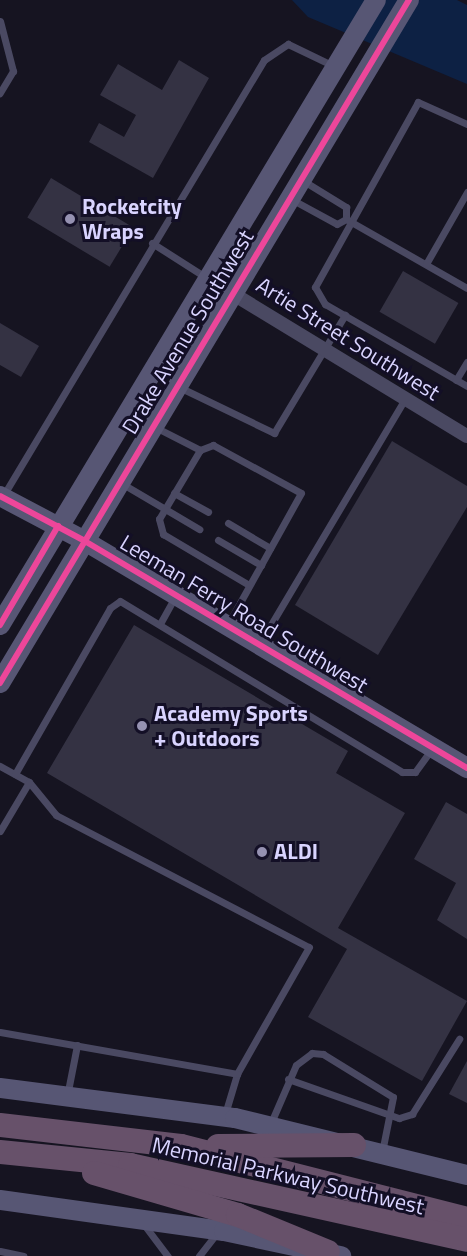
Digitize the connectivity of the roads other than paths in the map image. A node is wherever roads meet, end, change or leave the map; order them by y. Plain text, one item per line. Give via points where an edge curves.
1 (376, 0) edge
2 (409, 0) edge
3 (0, 21) edge
4 (334, 66) junction
5 (0, 93) edge
6 (467, 124) edge
7 (300, 180) junction
8 (467, 192) edge
9 (290, 198) junction
10 (349, 220) junction
11 (152, 243) junction
12 (426, 264) junction
13 (207, 278) junction
14 (467, 288) edge
15 (233, 291) junction
16 (345, 315) junction
17 (324, 353) junction
18 (467, 362) edge
19 (456, 380) junction
20 (177, 386) junction
21 (467, 386) edge
22 (404, 400) junction
23 (153, 426) junction
24 (467, 436) edge
25 (200, 450) junction
26 (118, 482) junction
27 (174, 493) junction
28 (1, 497) edge
29 (165, 509) junction
30 (208, 513) dead end
31 (228, 523) dead end
32 (58, 525) junction
33 (199, 529) dead end
34 (83, 540) junction
35 (218, 540) dead end
36 (270, 548) junction
37 (261, 565) junction
38 (249, 585) junction
39 (176, 595) junction
40 (161, 622) junction
41 (228, 624) junction
42 (0, 625) edge
43 (259, 644) junction
44 (0, 683) edge
45 (433, 748) junction
46 (0, 766) edge
47 (467, 768) edge
48 (15, 774) junction
49 (29, 782) junction
50 (0, 831) edge
51 (0, 1032) edge
52 (459, 1039) dead end
53 (77, 1045) junction
54 (237, 1074) junction
55 (288, 1079) junction
56 (0, 1088) edge
57 (67, 1096) junction
58 (224, 1116) junction
59 (391, 1117) junction
60 (0, 1125) edge
61 (270, 1126) junction
62 (354, 1145) junction
63 (181, 1146) junction
64 (0, 1152) edge
65 (382, 1152) junction
66 (0, 1157) edge
67 (467, 1175) edge
68 (0, 1200) edge
69 (137, 1218) junction
70 (467, 1219) edge
71 (219, 1231) junction
72 (467, 1240) edge
73 (0, 1251) edge
74 (334, 1254) edge
75 (23, 1256) edge
76 (168, 1256) edge
77 (199, 1256) edge

1 - 4 street, Drake Avenue Southwest
2 - 7 street, Drake Avenue Southwest
3 - 5 lane via 13,71
4 - 11 lane via 288,44 264,60
4 - 13 street, Drake Avenue Southwest
6 - 10 lane via 418,102
7 - 9 street, Drake Avenue Southwest
7 - 10 lane via 346,207
8 - 12 lane
9 - 10 lane via 337,224
9 - 15 street, Drake Avenue Southwest
10 - 12 lane
10 - 16 lane via 315,287 325,304
11 - 13 lane
11 - 28 lane
12 - 14 lane
13 - 15 street, Artie Street Southwest
13 - 32 street, Drake Avenue Southwest
15 - 17 street, Artie Street Southwest
15 - 20 street, Drake Avenue Southwest
16 - 17 lane
16 - 19 lane
17 - 20 lane via 274,433
17 - 22 street, Artie Street Southwest
18 - 19 lane
19 - 21 lane
20 - 23 street, Drake Avenue Southwest
22 - 24 street, Artie Street Southwest
22 - 43 lane
23 - 25 lane
23 - 26 street, Drake Avenue Southwest
25 - 27 lane
25 - 36 lane via 213,445 301,493
26 - 29 lane
26 - 34 street, Drake Avenue Southwest
27 - 29 lane
27 - 30 lane
28 - 32 street, Leeman Ferry Road Southwest
29 - 33 lane
29 - 38 lane via 159,519 164,534
31 - 36 lane
32 - 34 street, Leeman Ferry Road Southwest
32 - 42 street, Drake Avenue Southwest
34 - 39 street, Leeman Ferry Road Southwest
34 - 44 street, Drake Avenue Southwest
35 - 37 lane
36 - 37 lane
37 - 38 lane
38 - 41 lane
39 - 40 lane
39 - 41 street, Leeman Ferry Road Southwest
40 - 45 lane via 402,772 415,772
40 - 48 lane via 120,601 110,608
41 - 43 street, Leeman Ferry Road Southwest
43 - 45 street, Leeman Ferry Road Southwest
45 - 47 street, Leeman Ferry Road Southwest
46 - 48 lane
48 - 49 lane
49 - 50 lane
49 - 54 lane via 56,815 309,947
51 - 53 lane
52 - 59 lane via 412,1114
53 - 54 lane
53 - 57 lane
54 - 58 lane
55 - 59 lane
55 - 59 lane via 303,1057 323,1054 388,1089 394,1105
55 - 61 lane
56 - 57 street
57 - 58 street
58 - 61 street
59 - 65 lane
60 - 63 highway, Memorial Parkway Southwest
61 - 62 street
62 - 63 highway
62 - 65 street
63 - 70 highway, Memorial Parkway Southwest
64 - 72 highway, Memorial Parkway Southwest via 130,1165
65 - 67 street
66 - 74 highway via 92,1172 180,1197
68 - 69 street
69 - 71 street
69 - 76 lane
71 - 74 street
71 - 77 lane
73 - 75 lane

